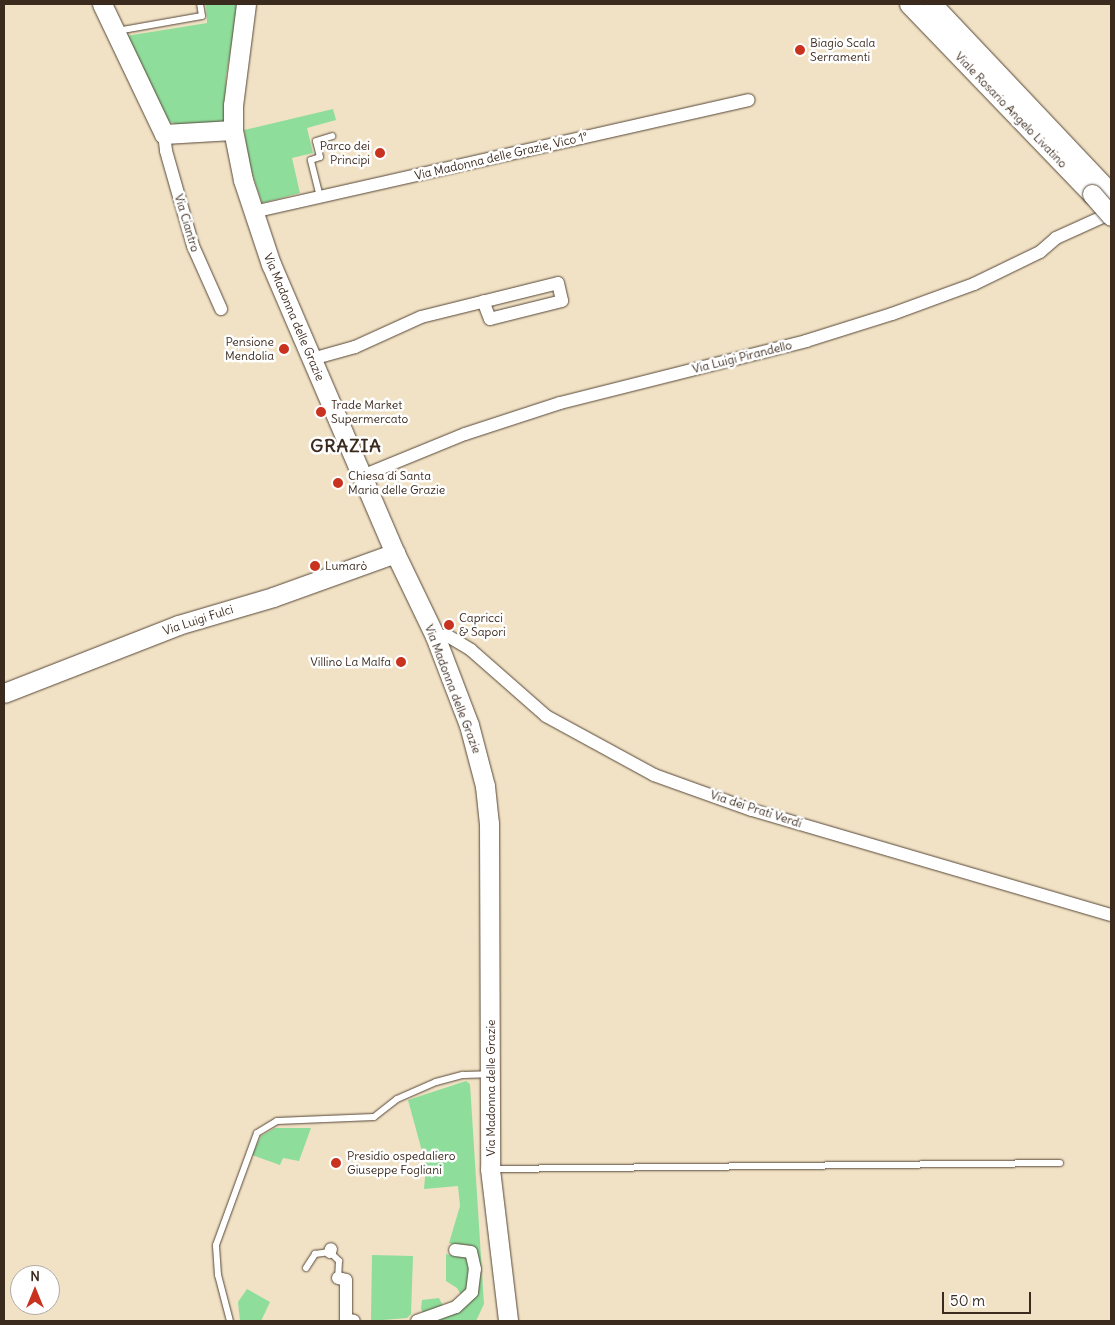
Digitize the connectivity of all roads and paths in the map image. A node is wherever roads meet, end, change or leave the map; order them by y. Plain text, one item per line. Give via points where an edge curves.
1 (102, 4) edge
2 (200, 4) edge
3 (246, 4) edge
4 (909, 4) edge
5 (932, 4) edge
6 (116, 32) junction
7 (749, 100) dead end
8 (233, 130) junction
9 (164, 134) junction
10 (332, 136) dead end
11 (1103, 191) edge
12 (320, 197) junction
13 (253, 212) junction
14 (1111, 215) edge
15 (483, 301) junction
16 (221, 309) dead end
17 (312, 359) junction
18 (362, 476) junction
19 (395, 552) junction
20 (435, 636) junction
21 (4, 693) edge
22 (1111, 915) edge
23 (492, 1074) junction
24 (1060, 1163) dead end
25 (490, 1170) junction
26 (455, 1250) dead end
27 (306, 1268) dead end
28 (338, 1278) joint
29 (449, 1316) edge
30 (230, 1321) edge
31 (354, 1321) edge
32 (417, 1321) edge
33 (508, 1321) edge

1 - 6 main road, Via Ciantro
2 - 6 lane via 202,16
3 - 8 main road, Via Madonna delle Grazie via 235,81
4 - 11 main road, Viale Rosario Angelo Livatino
5 - 11 main road, Viale Rosario Angelo Livatino
6 - 9 main road, Via Ciantro
7 - 12 street, Via Madonna delle Grazie, Vico 1°
8 - 9 main road
8 - 13 main road, Via Madonna delle Grazie
9 - 16 street, Via Ciantro via 193,246
10 - 12 lane via 316,141 320,157 311,160
11 - 14 main road, Viale Rosario Angelo Livatino, bridge
12 - 13 street, Via Madonna delle Grazie, Vico 1°
13 - 17 main road, Via Madonna delle Grazie via 271,264
14 - 18 street, Via Luigi Pirandello via 1056,238 1040,252 974,284 892,314 806,341 560,403 466,434
15 - 15 street via 558,283 562,301 490,319
15 - 17 street via 421,317 354,347
17 - 18 main road, Via Madonna delle Grazie
18 - 19 main road, Via Madonna delle Grazie
19 - 20 main road, Via Madonna delle Grazie
19 - 21 main road, Via Luigi Fulci via 273,597 178,625
20 - 22 street, Via dei Prati Verdi via 448,636 471,650 546,716 654,775 752,810
20 - 23 main road, Via Madonna delle Grazie via 469,725 485,786 489,823
23 - 25 main road, Via Madonna delle Grazie
23 - 30 lane via 463,1075 436,1082 397,1099 374,1117 266,1125 251,1142 216,1245 218,1275
24 - 25 lane
25 - 33 main road, Via Madonna delle Grazie
26 - 29 street via 471,1252 474,1283 466,1301
27 - 28 lane via 315,1254 331,1250 339,1261
28 - 31 street via 346,1280 346,1318
29 - 32 street

